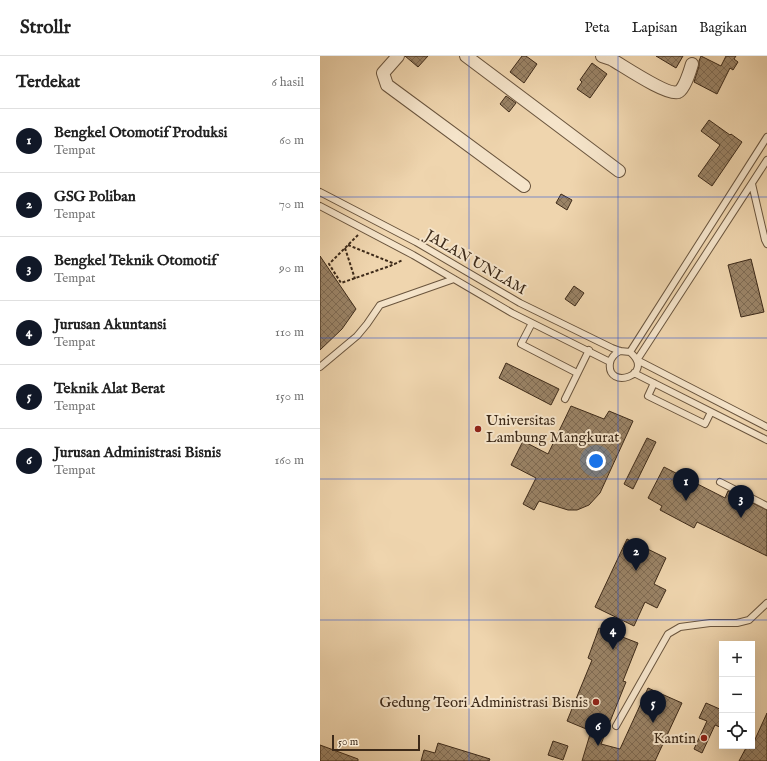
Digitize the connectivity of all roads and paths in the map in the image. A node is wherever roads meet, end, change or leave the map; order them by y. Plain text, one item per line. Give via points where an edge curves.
1 (398, 56) edge
2 (466, 56) edge
3 (602, 56) edge
4 (692, 64) dead end
5 (767, 137) edge
6 (767, 160) edge
7 (619, 171) dead end
8 (752, 184) junction
9 (524, 186) dead end
10 (320, 192) edge
11 (320, 206) edge
12 (365, 229) junction
13 (767, 244) edge
14 (348, 245) junction
15 (345, 248) junction
16 (413, 255) junction
17 (395, 264) junction
18 (355, 279) junction
19 (454, 279) junction
20 (532, 324) junction
21 (588, 350) junction
22 (620, 351) junction
23 (630, 352) junction
24 (636, 360) junction
25 (610, 362) junction
26 (320, 367) edge
27 (577, 373) junction
28 (634, 374) junction
29 (654, 383) junction
30 (565, 399) dead end
31 (711, 412) junction
32 (767, 427) edge
33 (767, 440) edge
34 (720, 482) dead end
35 (767, 506) edge
36 (767, 603) edge
37 (616, 726) dead end

1 - 9 street via 383,73 388,85
2 - 7 street
3 - 4 street via 664,90 675,92 682,88
5 - 23 lane
6 - 8 lane
8 - 13 lane
8 - 24 lane
10 - 22 lane, JALAN UNLAM via 416,242 520,302
11 - 12 lane, JALAN UNLAM
12 - 14 path
12 - 16 lane, JALAN UNLAM
14 - 15 path
14 - 17 path
15 - 18 path
15 - 18 path via 329,264 341,283
16 - 17 path
16 - 19 lane, JALAN UNLAM
17 - 18 path
19 - 20 lane, JALAN UNLAM
19 - 26 lane via 380,306 357,336
20 - 21 lane, JALAN UNLAM
20 - 27 lane via 521,344
21 - 25 lane, JALAN UNLAM
21 - 27 lane
22 - 23 lane
22 - 25 lane
23 - 24 lane
24 - 28 lane via 637,368
24 - 32 lane
25 - 28 lane via 611,370 616,376 628,378
27 - 30 lane
28 - 29 lane
29 - 31 lane
29 - 31 lane via 648,396 705,424
31 - 33 lane
34 - 35 lane
36 - 37 lane via 749,620 680,627 668,634

